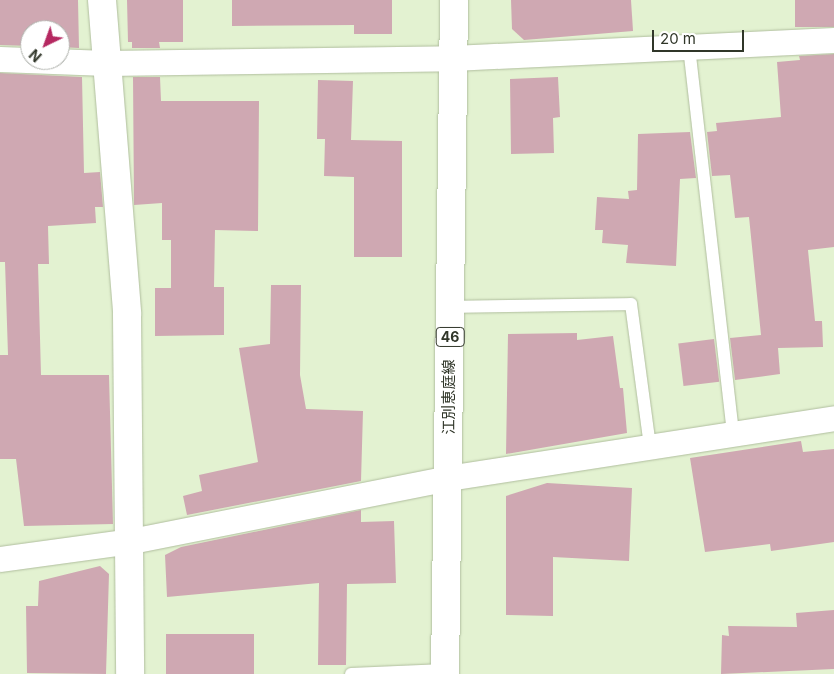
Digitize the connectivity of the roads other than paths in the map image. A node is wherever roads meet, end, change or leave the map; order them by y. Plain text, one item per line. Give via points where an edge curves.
1 (102, 0) edge
2 (454, 0) edge
3 (834, 40) edge
4 (690, 47) junction
5 (453, 58) junction
6 (0, 60) edge
7 (106, 63) junction
8 (450, 307) junction
9 (834, 418) edge
10 (733, 434) junction
11 (650, 447) junction
12 (448, 478) junction
13 (131, 541) junction
14 (0, 559) edge
15 (445, 672) edge
16 (130, 674) edge
17 (350, 674) edge

1 - 7 street
2 - 5 street, 江別恵庭線 / 46
3 - 4 street
4 - 5 street
4 - 10 lane
5 - 7 street
5 - 8 street, 江別恵庭線 / 46
6 - 7 street
7 - 13 street via 127,314
8 - 11 lane via 631,304
8 - 12 street, 江別恵庭線 / 46
9 - 10 street
10 - 11 street
11 - 12 street
12 - 13 street
12 - 15 street, 江別恵庭線 / 46
13 - 14 street
13 - 16 street
15 - 17 lane

